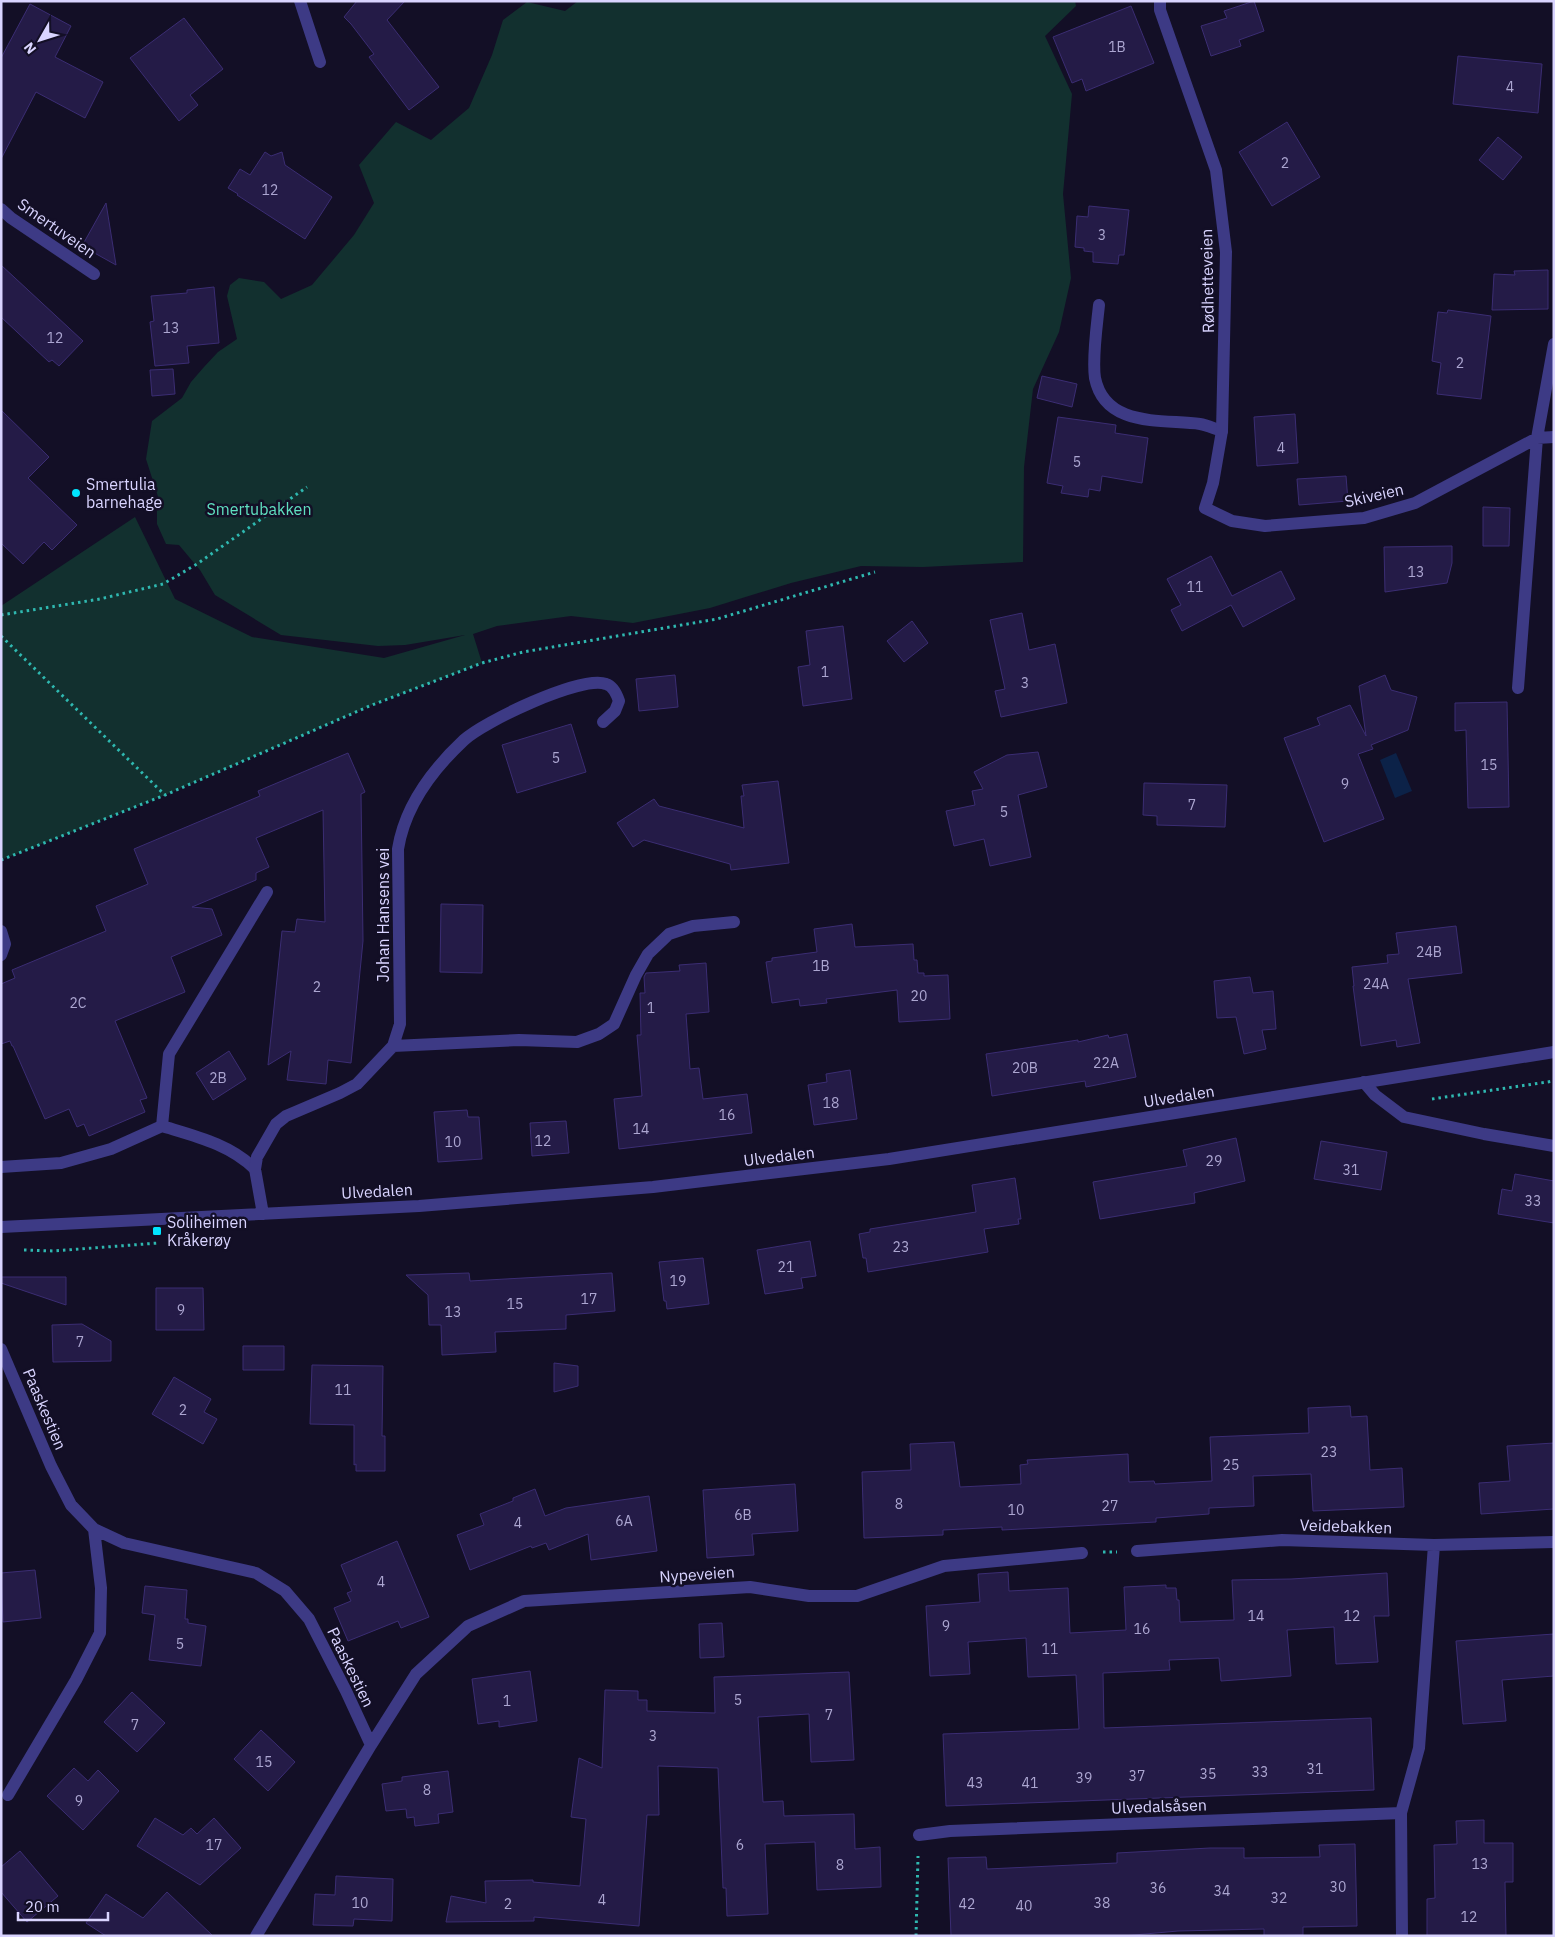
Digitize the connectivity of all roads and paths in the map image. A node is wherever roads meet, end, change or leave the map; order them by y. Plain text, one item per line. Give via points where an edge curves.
1 (300, 1) edge
2 (1160, 1) edge
3 (320, 62) dead end
4 (1, 209) edge
5 (94, 274) dead end
6 (1098, 305) dead end
7 (1554, 344) edge
8 (1222, 431) junction
9 (1537, 438) junction
10 (1554, 438) edge
11 (307, 487) dead end
12 (1205, 508) joint
13 (875, 572) dead end
14 (1, 616) edge
15 (1, 636) edge
16 (1518, 688) dead end
17 (603, 722) dead end
18 (165, 795) junction
19 (1, 860) edge
20 (267, 892) dead end
21 (734, 922) dead end
22 (1, 931) edge
23 (1, 955) edge
24 (393, 1046) junction
25 (1554, 1052) edge
26 (1364, 1082) junction
27 (162, 1126) junction
28 (1554, 1146) edge
29 (1, 1167) edge
30 (256, 1169) junction
31 (263, 1214) junction
32 (1, 1227) edge
33 (1, 1349) edge
34 (94, 1529) junction
35 (1554, 1542) edge
36 (1434, 1545) junction
37 (1137, 1551) joint
38 (1082, 1553) joint
39 (371, 1745) junction
40 (8, 1795) dead end
41 (1401, 1813) junction
42 (919, 1835) joint
43 (256, 1936) edge
44 (916, 1936) edge
45 (1402, 1936) edge

1 - 3 street
2 - 8 street, Rødhetteveien via 1160,10 1216,170 1226,252
4 - 5 street, Smertuveien
6 - 8 street via 1095,378 1111,405 1127,416 1200,424
7 - 9 street
8 - 12 street, Rødhetteveien
9 - 10 street, Skiveien
9 - 12 street, Skiveien via 1415,503 1364,518 1265,526 1232,521
9 - 16 street
11 - 14 path via 163,584 100,599
13 - 18 path via 717,619 523,652 482,663 372,704
15 - 18 path
17 - 24 street, Johan Hansens vei via 615,711 619,701 607,684 593,681 566,688 474,731 444,760 420,792 406,820 398,848 400,1024
18 - 19 path
20 - 27 street via 169,1054
21 - 24 street via 693,926 669,934 648,954 614,1024 578,1042 520,1040
22 - 23 street via 5,944
24 - 30 street, Johan Hansens vei via 357,1084 286,1116 276,1124 256,1157
25 - 26 street, Ulvedalen
26 - 28 street via 1375,1095 1404,1117
26 - 31 street, Ulvedalen via 889,1159 653,1188
27 - 29 street via 111,1149 61,1163
27 - 30 street via 236,1152
30 - 31 street, Johan Hansens vei
31 - 32 street, Ulvedalen
33 - 34 street, Paaskestien via 59,1481 71,1504
34 - 39 street, Paaskestien via 124,1543 256,1574 285,1591 309,1619
34 - 40 street via 101,1588 100,1634
35 - 36 street, Veidebakken
36 - 37 street, Veidebakken via 1282,1540
36 - 41 street via 1419,1748
37 - 38 path
38 - 39 street, Nypeveien via 944,1566 857,1596 809,1596 750,1586 524,1601 468,1626 416,1674
39 - 43 street
41 - 42 street, Ulvedalsåsen via 950,1831
41 - 45 street
42 - 44 path

